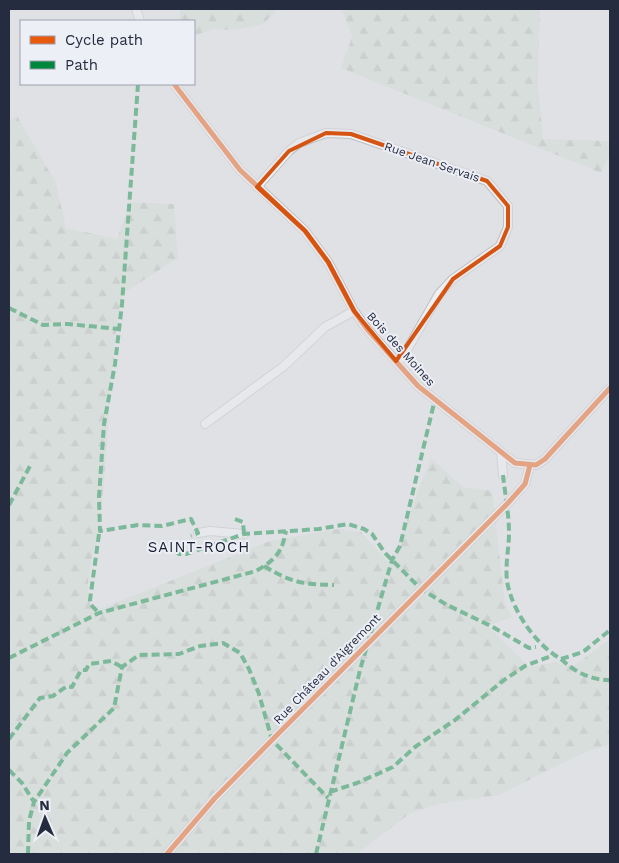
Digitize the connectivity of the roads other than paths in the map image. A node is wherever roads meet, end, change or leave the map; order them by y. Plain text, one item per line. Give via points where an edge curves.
1 (175, 85) edge
2 (257, 187) junction
3 (354, 311) junction
4 (396, 362) junction
5 (610, 388) edge
6 (205, 424) dead end
7 (501, 452) junction
8 (530, 465) junction
9 (502, 476) dead end
10 (198, 533) dead end
11 (244, 534) dead end
12 (167, 854) edge

1 - 2 street, Bois des Moines
2 - 3 street, Bois des Moines via 305,231
2 - 4 street, Rue Jean Servais via 299,143 326,133 351,134 487,182 508,206 508,227 500,246 439,294 403,357
3 - 4 street, Bois des Moines
3 - 6 street, Bois des Moines via 325,327 284,366
4 - 7 street, Bois des Moines via 418,386
5 - 8 street via 545,459
7 - 8 street, Bois des Moines via 515,463
7 - 9 street
8 - 12 street, Rue Château d'Aigremont via 525,484 507,504 228,785
10 - 11 street

